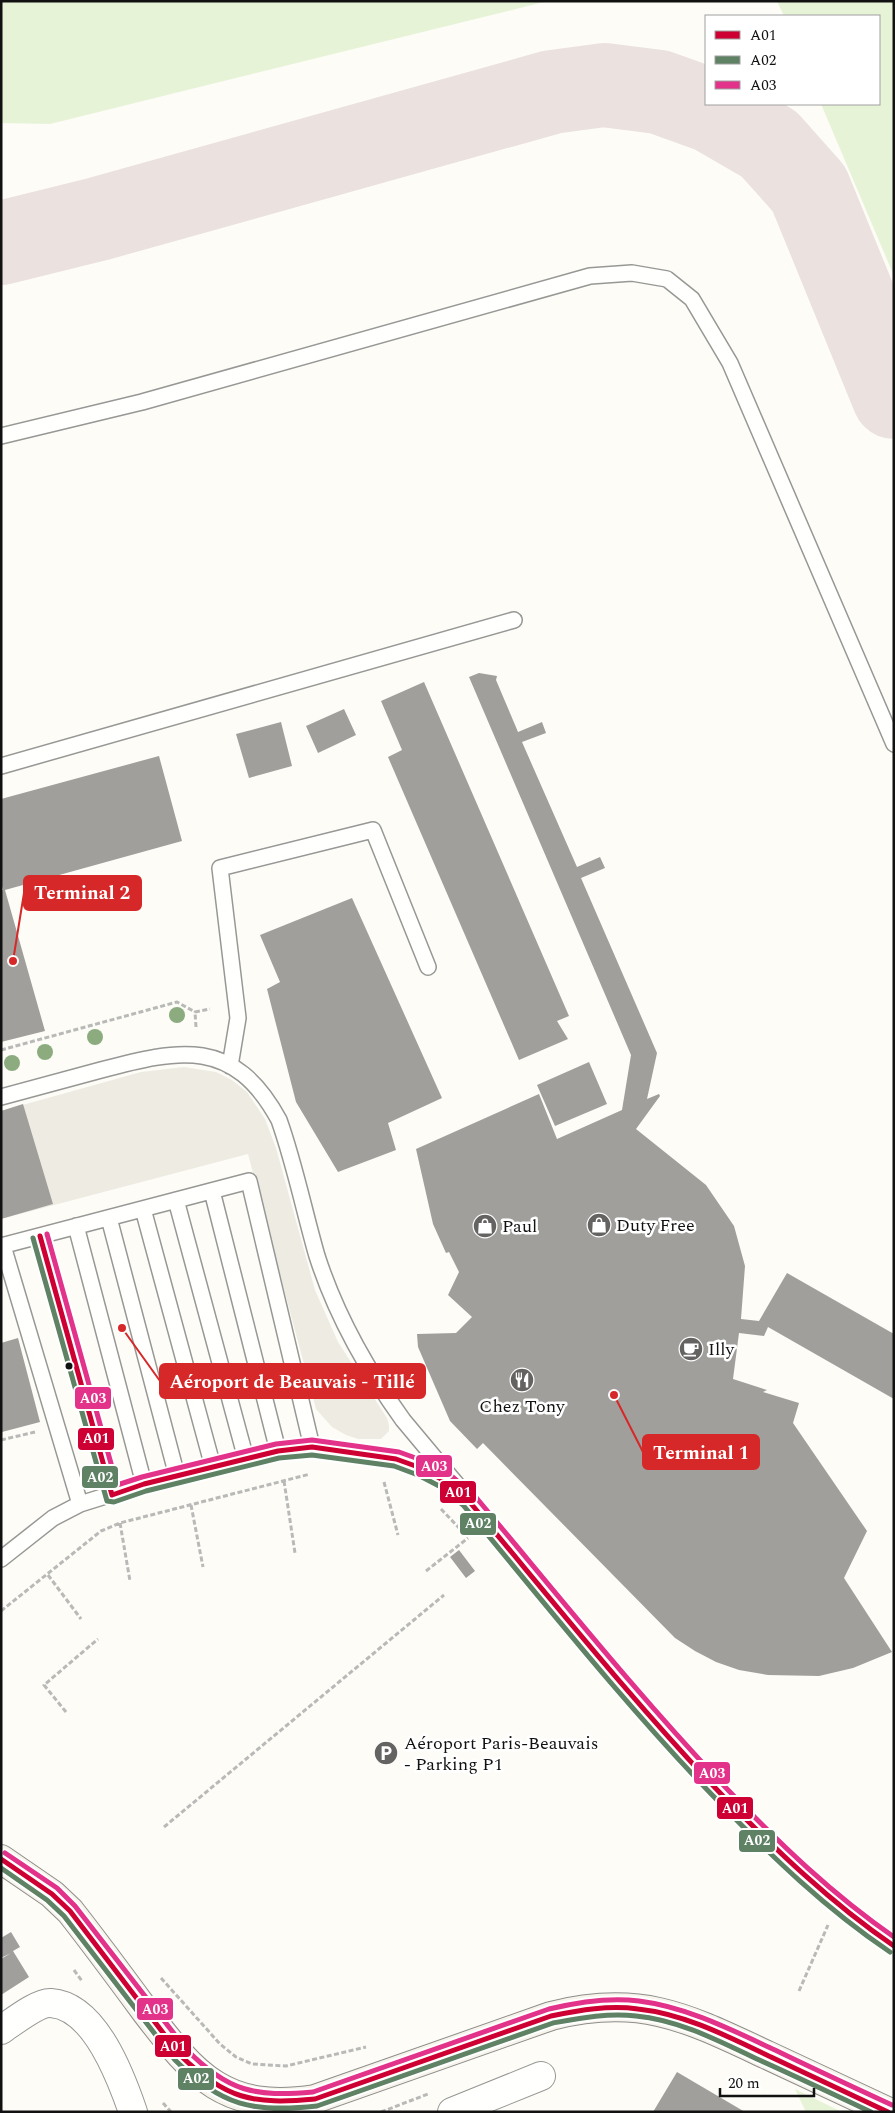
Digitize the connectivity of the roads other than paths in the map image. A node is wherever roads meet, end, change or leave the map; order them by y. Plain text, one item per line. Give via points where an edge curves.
1 (1, 436) edge
2 (514, 620) dead end
3 (894, 744) edge
4 (1, 766) edge
5 (428, 967) dead end
6 (230, 1066) junction
7 (1, 1097) edge
8 (212, 1191) junction
9 (176, 1200) junction
10 (142, 1209) junction
11 (109, 1218) junction
12 (76, 1226) junction
13 (40, 1236) junction
14 (2, 1246) edge
15 (312, 1447) junction
16 (278, 1451) junction
17 (246, 1459) junction
18 (213, 1467) junction
19 (177, 1476) junction
20 (144, 1484) junction
21 (112, 1495) junction
22 (468, 1500) junction
23 (80, 1504) junction
24 (1, 1559) edge
25 (1, 1859) edge
26 (894, 1946) edge
27 (1, 2030) edge
28 (540, 2076) dead end
29 (443, 2102) edge
30 (133, 2112) edge
31 (888, 2112) edge

1 - 3 lane via 142,402 590,276 632,273 666,279 692,299 730,363
2 - 4 lane
5 - 6 lane via 372,830 220,868 238,1018
6 - 7 lane via 196,1054 159,1056
6 - 22 lane via 260,1091 280,1120 318,1256 353,1341 398,1414
8 - 9 lane
8 - 15 lane via 249,1181
8 - 16 lane
9 - 10 lane
9 - 17 lane
10 - 11 lane
10 - 18 lane
11 - 12 lane
11 - 19 lane
12 - 13 lane
12 - 20 lane
13 - 14 lane
13 - 21 lane
14 - 23 lane
15 - 16 lane
15 - 22 lane via 396,1459 445,1481
16 - 17 lane
17 - 18 lane
18 - 19 lane
19 - 20 lane
20 - 21 lane
21 - 23 lane
22 - 26 lane via 674,1743 765,1838 837,1903
23 - 24 lane via 53,1518
25 - 31 street via 47,1890 70,1911 191,2069 220,2090 245,2100 281,2104 315,2099 551,2016 611,2006 656,2011 693,2021
27 - 30 street via 41,2005 51,2003 74,2011 86,2021 110,2058
28 - 29 street

